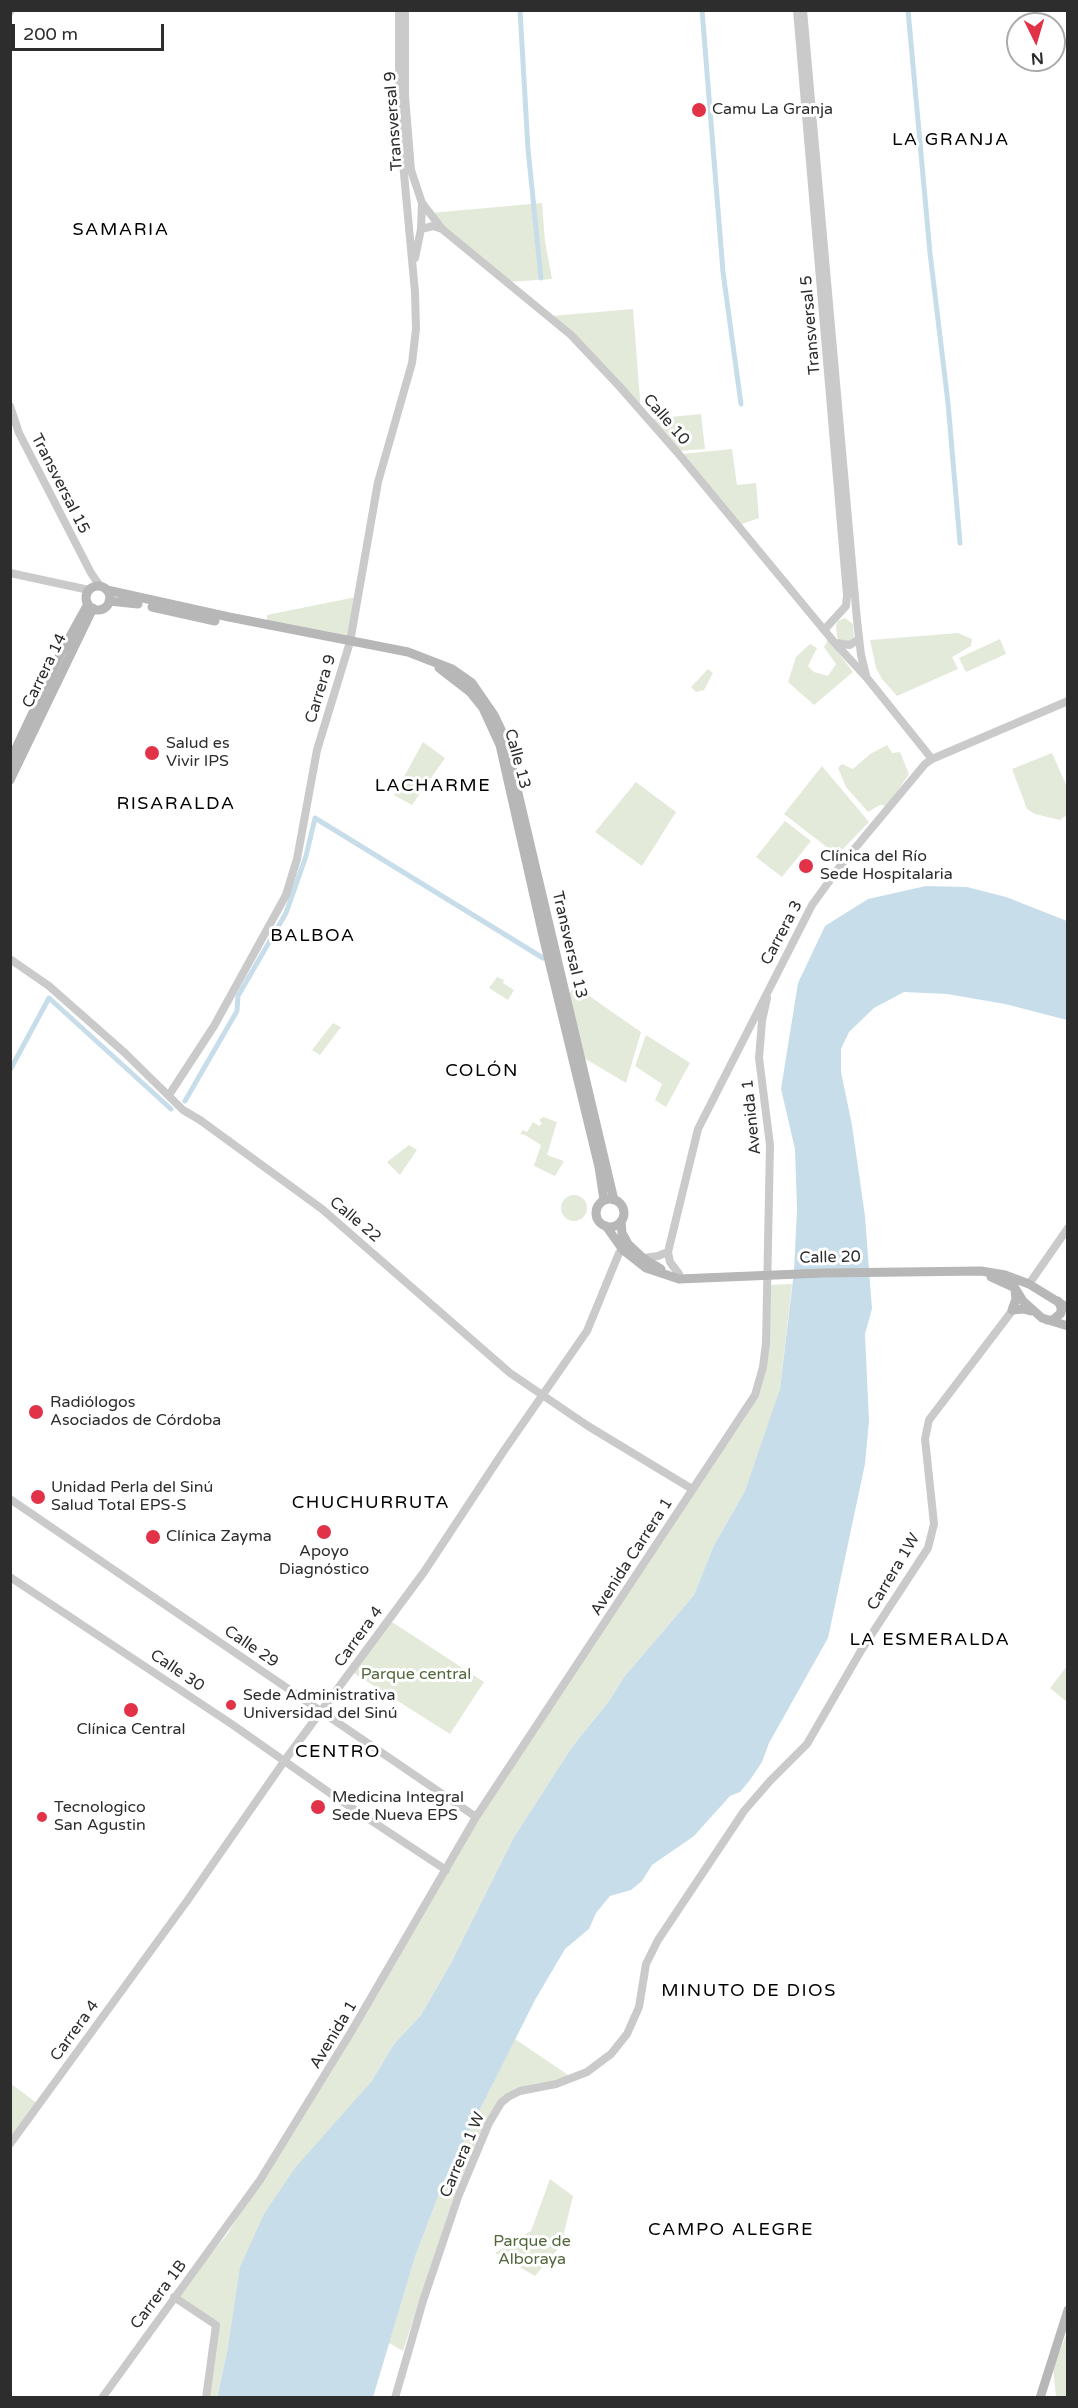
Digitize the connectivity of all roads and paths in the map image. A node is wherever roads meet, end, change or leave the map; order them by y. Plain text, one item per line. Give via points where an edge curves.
1 (399, 10) edge
2 (405, 10) edge
3 (797, 10) edge
4 (803, 10) edge
5 (422, 203) junction
6 (407, 215) junction
7 (422, 229) junction
8 (442, 229) junction
9 (414, 263) junction
10 (10, 406) edge
11 (10, 573) edge
12 (98, 588) junction
13 (109, 601) junction
14 (91, 606) junction
15 (839, 615) junction
16 (857, 620) junction
17 (824, 630) junction
18 (859, 639) junction
19 (834, 642) junction
20 (349, 645) junction
21 (867, 678) junction
22 (486, 701) joint
23 (1068, 701) edge
24 (932, 759) junction
25 (10, 761) edge
26 (10, 780) edge
27 (10, 959) edge
28 (766, 998) junction
29 (746, 1033) junction
30 (761, 1037) junction
31 (169, 1095) junction
32 (609, 1200) junction
33 (621, 1221) junction
34 (606, 1227) junction
35 (1068, 1228) edge
36 (767, 1234) joint
37 (622, 1250) junction
38 (668, 1252) junction
39 (643, 1258) junction
40 (956, 1272) junction
41 (679, 1274) junction
42 (705, 1279) junction
43 (1029, 1284) junction
44 (1015, 1288) junction
45 (1049, 1294) junction
46 (1023, 1301) junction
47 (1058, 1301) junction
48 (1068, 1308) edge
49 (1012, 1310) junction
50 (1033, 1312) junction
51 (1047, 1320) junction
52 (1068, 1326) edge
53 (543, 1396) junction
54 (692, 1489) junction
55 (10, 1499) edge
56 (10, 1577) edge
57 (321, 1712) junction
58 (285, 1760) junction
59 (744, 1811) joint
60 (476, 1817) junction
61 (446, 1870) junction
62 (10, 2144) edge
63 (238, 2209) joint
64 (174, 2297) junction
65 (1068, 2310) edge
66 (102, 2397) edge
67 (206, 2397) edge
68 (395, 2397) edge
69 (1040, 2397) edge

1 - 6 street, Transversal 9 via 399,120
2 - 5 street, Transversal 9 via 405,96 411,170
3 - 15 street, Transversal 5 via 847,596
4 - 16 street, Transversal 5
5 - 6 street
5 - 7 street, Transversal 9
5 - 8 street, Calle 10
6 - 7 street
6 - 9 street, Carrera 9
7 - 8 street
7 - 9 street, Carrera 9
8 - 17 street, Calle 10 via 571,335 677,452
9 - 20 street, Carrera 9 via 416,329 412,363 378,482
10 - 12 street, Transversal 15 via 19,433
11 - 12 street
12 - 13 main road
12 - 14 main road via 86,597
12 - 20 main road, Calle 13
13 - 14 main road via 103,608
13 - 20 main road, Calle 13
14 - 25 main road, Carrera 14 via 62,653
14 - 26 main road, Carrera 14
15 - 16 street via 849,614
15 - 17 street
16 - 18 street, Calle 10
17 - 19 street, Calle 10
18 - 19 street via 845,646
18 - 21 street, Calle 10
19 - 21 street, Calle 10
20 - 22 main road, Calle 13 via 408,652 452,669 472,683
20 - 31 street, Carrera 9 via 316,750 297,860 286,895 214,1026
20 - 32 main road, Calle 13 via 406,657 442,670 470,692 490,721 500,745
21 - 24 street, Calle 10
22 - 32 main road, Transversal 13 via 505,738
23 - 24 street, Carrera 3
24 - 28 street, Carrera 3 via 812,905
27 - 31 street, Calle 22 via 49,986
28 - 29 street, Carrera 3
28 - 30 street, Avenida 1
29 - 30 street via 755,1031
29 - 38 street, Carrera 3 via 698,1129
30 - 36 street, Avenida 1 via 759,1058 770,1145
31 - 53 street, Calle 22 via 183,1110 322,1209 510,1373
32 - 33 main road via 623,1208
32 - 34 main road via 597,1207 596,1214
33 - 34 main road
33 - 39 main road via 625,1239
34 - 37 main road
35 - 43 street
36 - 54 street, Avenida Carrera 1 via 766,1343 760,1378 753,1398
37 - 42 main road via 658,1274
37 - 53 street, Carrera 4 via 587,1331
38 - 39 street
38 - 41 street
39 - 41 main road
40 - 42 main road, Calle 20
40 - 43 main road, Calle 20 via 981,1271
40 - 44 main road, Calle 20 via 988,1276
41 - 42 main road
43 - 45 main road, Calle 20
44 - 46 main road
44 - 49 main road
45 - 46 main road
45 - 47 main road, Calle 20
46 - 49 street, Carrera 1W
46 - 50 main road
47 - 48 main road, Calle 20
47 - 51 main road via 1060,1313
49 - 50 main road
49 - 59 street, Carrera 1W via 927,1424 934,1524 928,1548 862,1648 807,1744
50 - 51 main road
51 - 52 main road
53 - 54 street, Calle 22
53 - 57 street, Carrera 4 via 424,1572
54 - 60 street, Avenida Carrera 1
55 - 57 street, Calle 29
56 - 58 street, Calle 30
57 - 58 street, Carrera 4
57 - 60 street, Calle 29
58 - 61 street, Calle 30
58 - 62 street, Carrera 4
59 - 68 street, Carrera 1 W via 658,1940 646,1964 635,2019 621,2043 587,2072 556,2084 520,2091 508,2097 495,2113 458,2197
60 - 61 street, Avenida Carrera 1
61 - 63 street, Avenida 1 via 266,2171
63 - 64 street, Carrera 1B
64 - 66 street, Carrera 1B
64 - 67 street via 216,2325
65 - 69 main road

